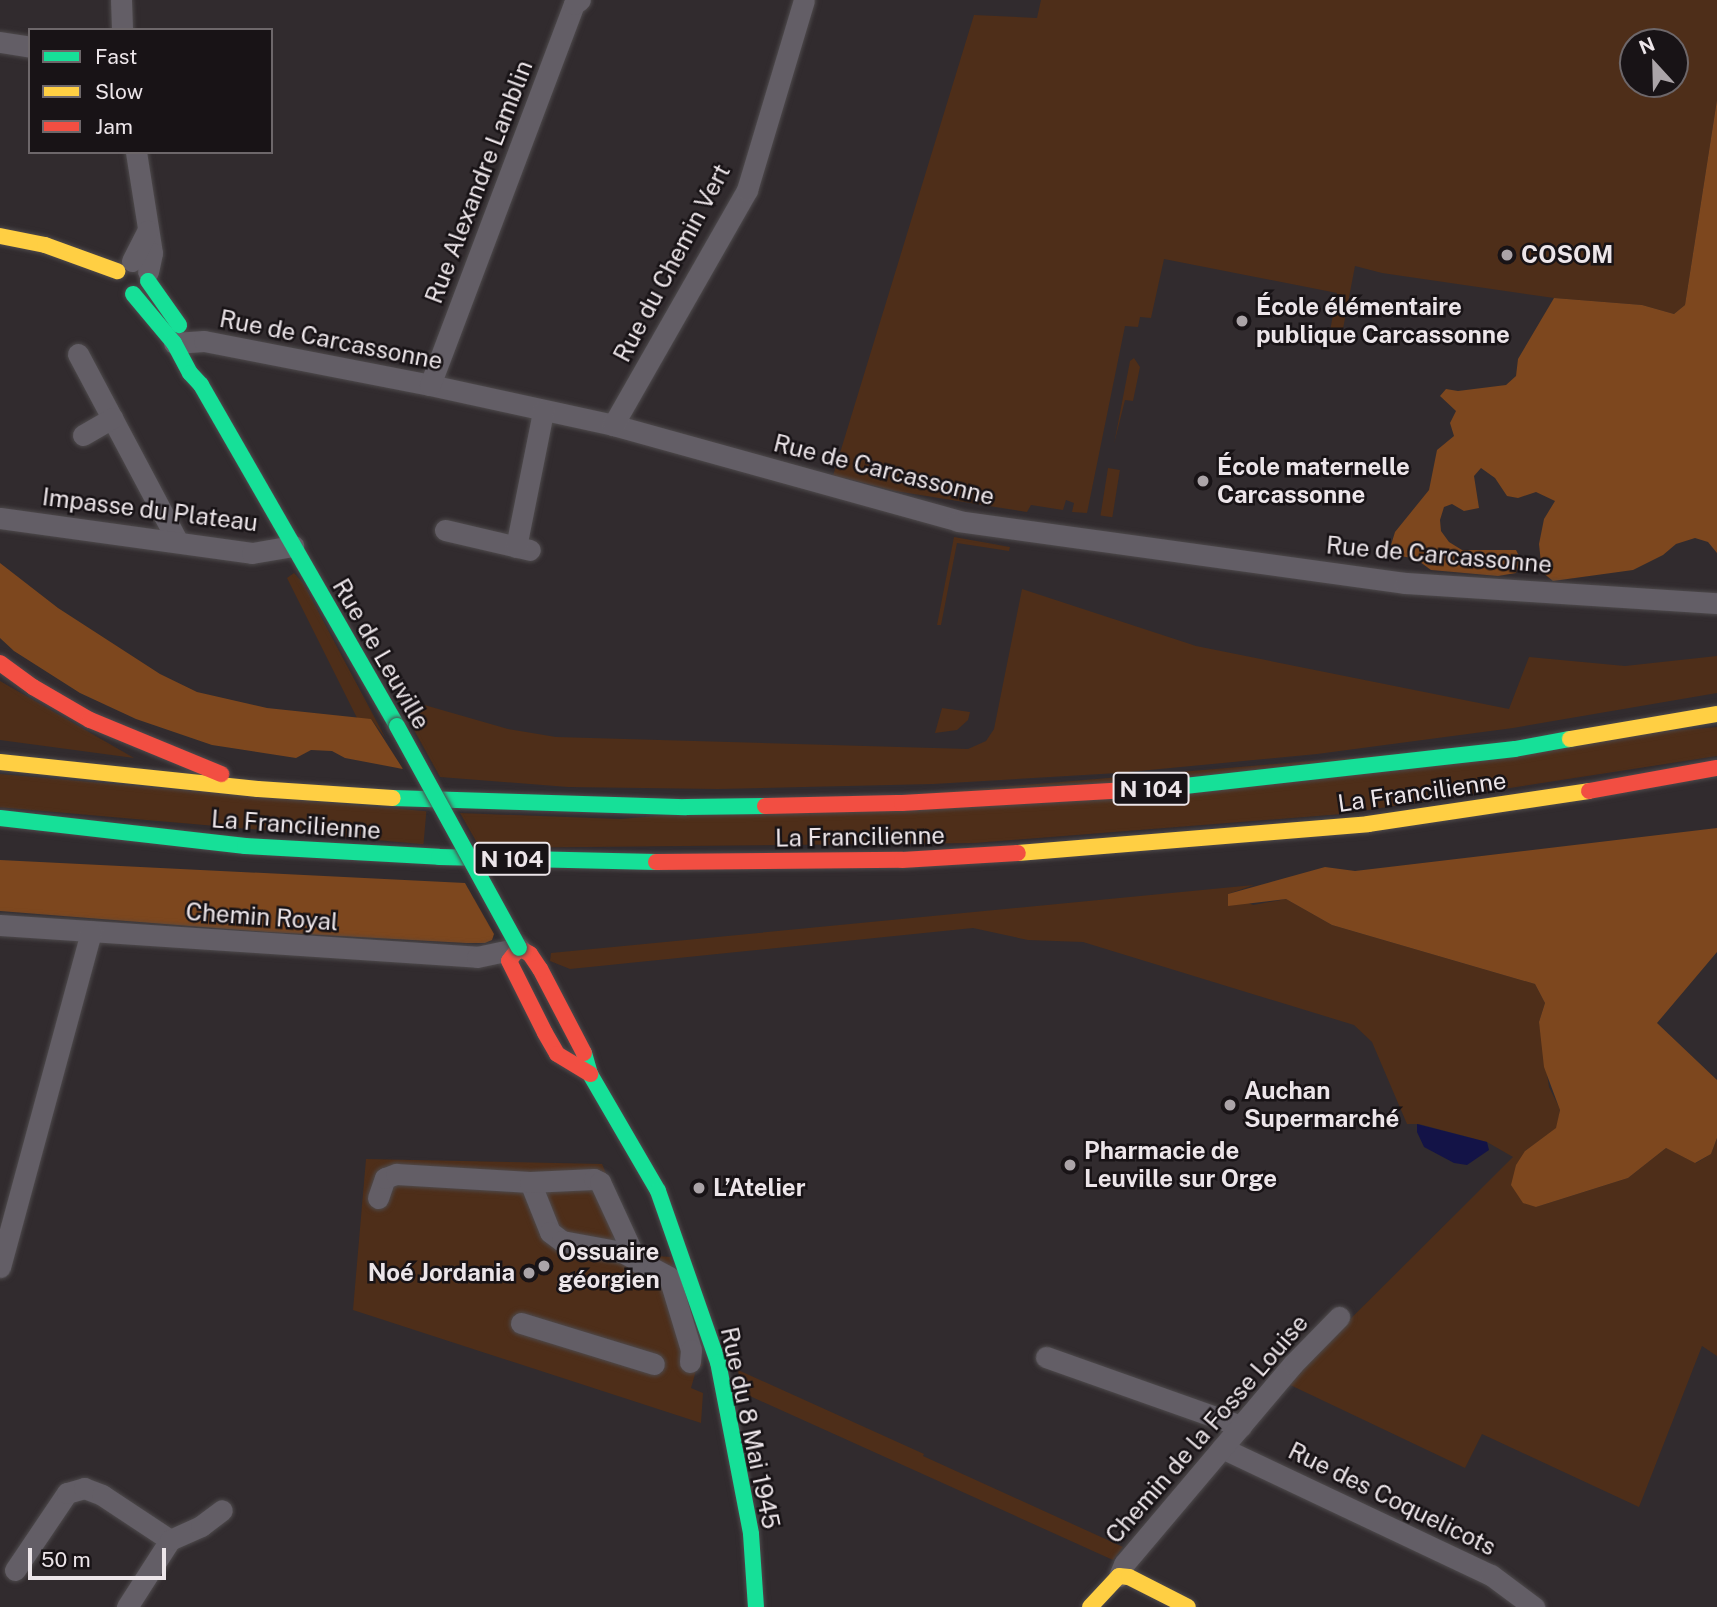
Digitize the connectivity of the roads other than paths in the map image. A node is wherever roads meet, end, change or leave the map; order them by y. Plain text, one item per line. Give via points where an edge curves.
1 (121, 0) edge
2 (580, 0) edge
3 (804, 0) edge
4 (122, 28) edge
5 (0, 42) edge
6 (28, 47) edge
7 (136, 154) edge
8 (0, 236) edge
9 (136, 271) junction
10 (132, 294) junction
11 (182, 343) junction
12 (78, 354) dead end
13 (430, 385) junction
14 (543, 412) junction
15 (112, 418) junction
16 (613, 425) junction
17 (83, 435) dead end
18 (0, 518) edge
19 (445, 530) dead end
20 (178, 542) junction
21 (293, 546) junction
22 (1717, 603) edge
23 (0, 663) edge
24 (1717, 714) edge
25 (0, 762) edge
26 (1717, 768) edge
27 (258, 789) junction
28 (0, 818) edge
29 (93, 845) dead end
30 (245, 846) junction
31 (0, 925) edge
32 (91, 931) junction
33 (519, 948) junction
34 (590, 1074) junction
35 (530, 1182) junction
36 (378, 1198) dead end
37 (637, 1262) junction
38 (0, 1267) edge
39 (1339, 1318) dead end
40 (521, 1322) dead end
41 (1046, 1357) dead end
42 (690, 1362) dead end
43 (654, 1364) dead end
44 (1241, 1426) junction
45 (1223, 1448) junction
46 (222, 1510) dead end
47 (170, 1540) junction
48 (15, 1570) dead end
49 (1119, 1576) junction
50 (127, 1607) edge
51 (756, 1607) edge
52 (1090, 1607) edge
53 (1188, 1607) edge
54 (1534, 1607) edge

1 - 4 street
2 - 13 street, Rue Alexandre Lamblin
3 - 16 street, Rue du Chemin Vert via 747,190
5 - 6 street
7 - 9 street via 152,253
8 - 9 main road
9 - 10 main road via 143,290
9 - 10 main road, Rue de Leuville via 119,287
9 - 11 main road, Rue de Leuville
10 - 11 main road, Rue de Leuville
11 - 13 street, Rue de Carcassonne via 204,341
11 - 21 main road, Rue de Leuville via 201,367 201,385
12 - 15 street
13 - 14 street, Rue de Carcassonne
14 - 16 street, Rue de Carcassonne
14 - 19 street via 523,549
15 - 17 street
15 - 20 street
16 - 22 street, Rue de Carcassonne via 958,521 1405,583
18 - 20 street, Impasse du Plateau
20 - 21 street, Impasse du Plateau via 252,553
21 - 33 main road, Rue de Leuville, bridge
23 - 27 main road via 90,720
24 - 27 main road, La Francilienne / N 104 via 1516,748 1362,767 1149,790 1021,798 607,806
25 - 27 main road, La Francilienne / N 104
26 - 30 main road, La Francilienne / N 104 via 1368,824 1014,854 793,862 587,862
28 - 30 main road, La Francilienne / N 104
29 - 30 main road
31 - 32 street, Chemin Royal
32 - 33 street, Chemin Royal via 477,957
32 - 38 street
33 - 34 main road, Rue du 8 Mai 1945 via 540,968
33 - 34 main road, Rue du 8 Mai 1945 via 509,961 545,1033 557,1054
34 - 51 main road, Rue du 8 Mai 1945 via 658,1191 718,1362 751,1534
35 - 36 street via 396,1174 385,1178
35 - 37 street via 550,1232 562,1241 622,1252
35 - 37 street via 600,1182
37 - 42 street via 669,1277 691,1350
39 - 44 street, Chemin de la Fosse Louise
40 - 43 street
41 - 44 street
44 - 45 street, Chemin de la Fosse Louise
45 - 49 street, Chemin de la Fosse Louise via 1124,1564
45 - 54 street, Rue des Coquelicots via 1491,1575
46 - 47 street
47 - 48 street via 85,1488 67,1493
47 - 50 street
49 - 52 main road
49 - 53 main road

